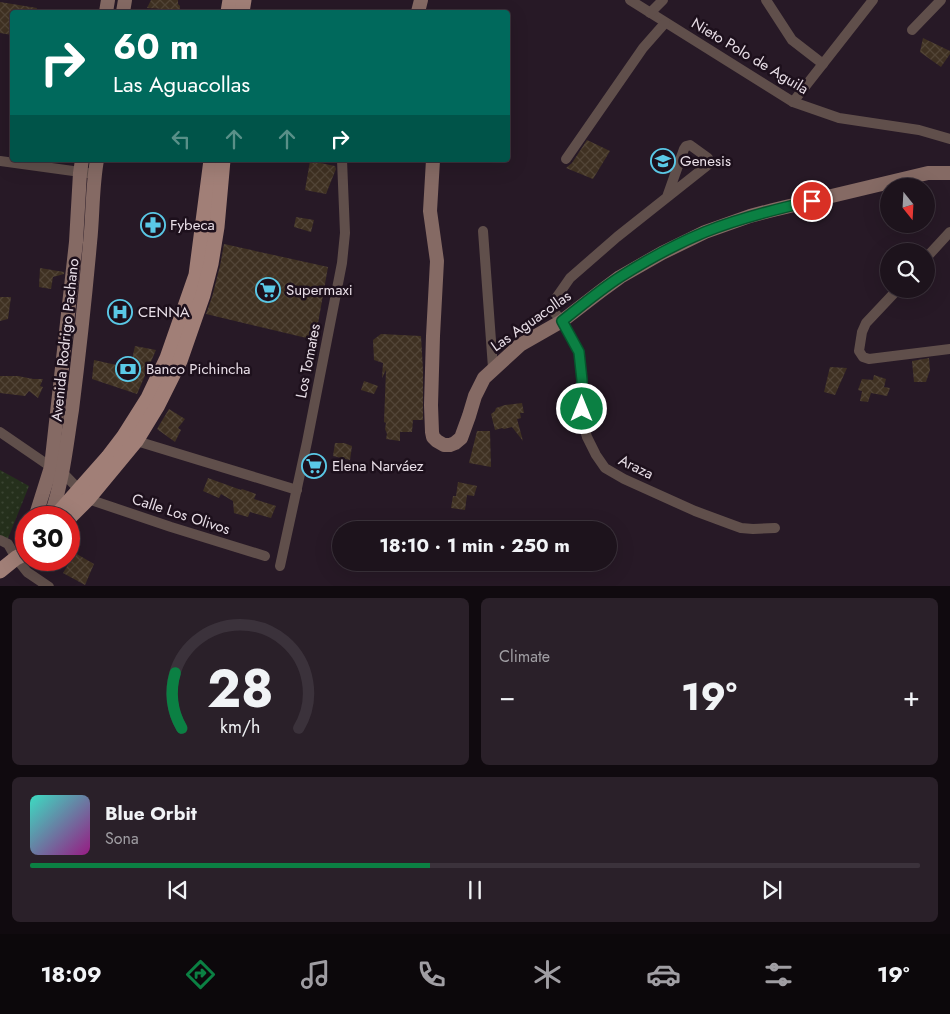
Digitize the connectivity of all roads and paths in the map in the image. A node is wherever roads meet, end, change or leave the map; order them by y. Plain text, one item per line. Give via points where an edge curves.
1 (630, 0) edge
2 (663, 0) edge
3 (766, 0) edge
4 (873, 0) edge
5 (941, 0) edge
6 (650, 13) junction
7 (665, 23) junction
8 (912, 30) dead end
9 (823, 64) junction
10 (793, 102) junction
11 (950, 140) edge
12 (566, 159) dead end
13 (16, 162) edge
14 (97, 162) edge
15 (211, 162) edge
16 (223, 162) edge
17 (342, 162) edge
18 (433, 162) edge
19 (81, 166) edge
20 (950, 173) edge
21 (95, 174) junction
22 (667, 197) junction
23 (483, 231) dead end
24 (950, 232) edge
25 (76, 242) junction
26 (90, 243) junction
27 (935, 248) edge
28 (204, 264) junction
29 (890, 298) edge
30 (562, 321) junction
31 (950, 349) edge
32 (62, 365) junction
33 (78, 367) junction
34 (493, 368) junction
35 (0, 432) edge
36 (130, 438) junction
37 (57, 470) junction
38 (297, 490) junction
39 (83, 495) junction
40 (40, 506) edge
41 (54, 506) edge
42 (69, 506) edge
43 (76, 506) edge
44 (775, 528) dead end
45 (0, 540) edge
46 (15, 550) edge
47 (265, 556) dead end
48 (15, 560) edge
49 (280, 566) dead end
50 (0, 571) edge
51 (27, 571) edge
52 (49, 586) edge

1 - 6 street, Nieto Polo de Aguila
2 - 6 street
3 - 9 street via 792,40
4 - 9 street
5 - 8 street
6 - 7 street, Nieto Polo de Aguila
7 - 10 street, Nieto Polo de Aguila
7 - 12 street via 643,48
9 - 10 street
10 - 11 street, Nieto Polo de Aguila via 839,118 919,130
13 - 19 street
14 - 21 street, Avenida Rodrigo Pachano
15 - 28 main road
16 - 28 main road via 217,227
17 - 38 street, Los Tomates via 345,233 342,263
18 - 34 street, Las Aguacollas via 430,211 437,261 431,405 432,432 437,441 450,445 461,438 479,387
19 - 21 street
19 - 25 street, Avenida Rodrigo Pachano
20 - 30 street, Las Aguacollas via 928,173 774,210 705,232 620,277
21 - 26 street, Avenida Rodrigo Pachano
22 - 22 street, Araza via 686,146 708,158 709,164
22 - 30 street, Araza via 570,278 554,301 554,312
23 - 34 street
24 - 27 street
25 - 26 street
25 - 32 street, Avenida Rodrigo Pachano
26 - 33 street, Avenida Rodrigo Pachano
28 - 36 main road via 203,295 173,360 158,405
29 - 31 street via 866,323 859,351 863,357 869,359
30 - 34 street, Las Aguacollas via 520,345
30 - 44 street, Araza via 579,352 582,418 587,437 606,468 624,479 724,522 741,528
32 - 33 street
32 - 37 street, Avenida Rodrigo Pachano
33 - 37 street, Avenida Rodrigo Pachano
35 - 37 street
36 - 38 street
36 - 39 main road
37 - 39 street
37 - 40 street, Avenida Rodrigo Pachano
37 - 41 street, Avenida Rodrigo Pachano
38 - 49 street, Los Tomates
39 - 42 main road
39 - 43 main road
39 - 47 street, Calle Los Olivos via 170,527
45 - 46 street
48 - 50 main road
51 - 52 street

